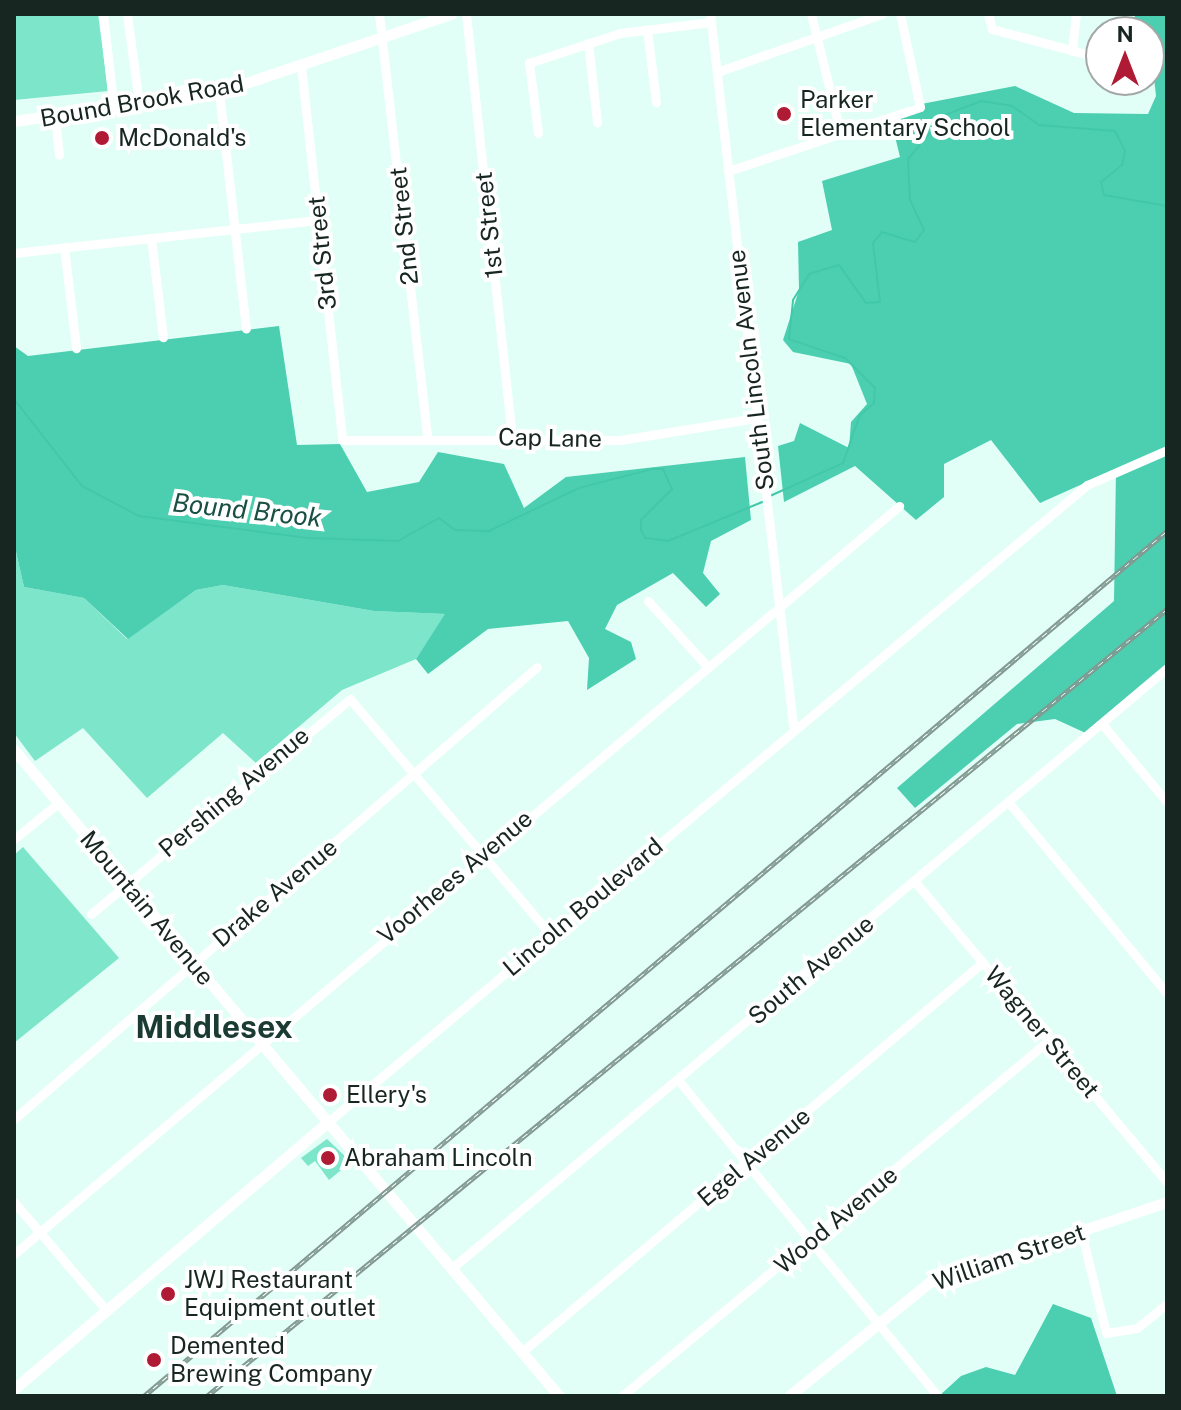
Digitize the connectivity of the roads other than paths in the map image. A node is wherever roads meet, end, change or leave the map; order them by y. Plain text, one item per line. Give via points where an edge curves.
1 (103, 14) edge
2 (127, 14) edge
3 (379, 14) edge
4 (451, 14) edge
5 (466, 14) edge
6 (811, 14) edge
7 (882, 14) edge
8 (900, 14) edge
9 (988, 14) edge
10 (1076, 14) edge
11 (710, 18) edge
12 (647, 29) junction
13 (382, 38) junction
14 (816, 38) junction
15 (588, 43) junction
16 (1072, 51) junction
17 (1085, 54) edge
18 (301, 66) junction
19 (717, 72) junction
20 (219, 92) junction
21 (656, 102) dead end
22 (139, 104) junction
23 (114, 110) junction
24 (55, 117) junction
25 (14, 121) edge
26 (597, 122) dead end
27 (840, 131) junction
28 (538, 133) dead end
29 (59, 155) dead end
30 (728, 171) junction
31 (319, 220) junction
32 (235, 229) junction
33 (151, 238) junction
34 (64, 247) junction
35 (14, 253) edge
36 (246, 328) dead end
37 (163, 337) dead end
38 (76, 348) dead end
39 (756, 418) junction
40 (512, 436) junction
41 (427, 438) junction
42 (342, 440) joint
43 (1167, 450) edge
44 (899, 506) dead end
45 (648, 601) dead end
46 (778, 605) junction
47 (706, 665) junction
48 (537, 667) dead end
49 (1167, 668) edge
50 (1102, 724) junction
51 (793, 725) junction
52 (14, 750) edge
53 (417, 775) junction
54 (1167, 802) edge
55 (58, 803) junction
56 (1009, 803) junction
57 (14, 839) edge
58 (482, 853) junction
59 (126, 883) junction
60 (916, 883) junction
61 (91, 914) dead end
62 (551, 935) junction
63 (193, 962) junction
64 (983, 962) junction
65 (1167, 993) edge
66 (1048, 1041) junction
67 (261, 1042) junction
68 (679, 1081) junction
69 (14, 1119) edge
70 (328, 1122) junction
71 (748, 1162) junction
72 (1167, 1182) edge
73 (14, 1202) edge
74 (1167, 1202) edge
75 (1081, 1231) junction
76 (40, 1232) junction
77 (810, 1243) junction
78 (14, 1254) edge
79 (452, 1268) junction
80 (1167, 1304) edge
81 (106, 1310) junction
82 (877, 1322) junction
83 (523, 1351) junction
84 (14, 1389) edge
85 (559, 1396) edge
86 (622, 1396) edge
87 (789, 1396) edge
88 (938, 1396) edge

1 - 23 street
2 - 22 street
3 - 13 street, 2nd Street
4 - 13 main road, Bound Brook Road
5 - 40 street, 1st Street
6 - 14 street
7 - 14 street
8 - 27 street via 920,107
9 - 16 street via 992,29
10 - 16 street
11 - 12 street
11 - 19 street, South Lincoln Avenue
12 - 15 street
12 - 21 street
13 - 18 main road, Bound Brook Road
13 - 41 street, 2nd Street
14 - 19 street
14 - 27 street
15 - 26 street
15 - 28 street via 529,63
16 - 17 street
18 - 20 main road, Bound Brook Road
18 - 31 street, 3rd Street
19 - 30 street, South Lincoln Avenue
20 - 22 main road, Bound Brook Road
20 - 32 street
22 - 23 main road, Bound Brook Road
23 - 24 main road, Bound Brook Road
24 - 25 main road, Bound Brook Road
24 - 29 street
27 - 30 street
30 - 39 street, South Lincoln Avenue
31 - 32 street
31 - 42 street, 3rd Street
32 - 33 street
32 - 36 street
33 - 34 street
33 - 37 street
34 - 35 street
34 - 38 street
39 - 40 street, Cap Lane via 620,440
39 - 46 street, South Lincoln Avenue
40 - 41 street, Cap Lane
41 - 42 street, Cap Lane
43 - 51 street, Lincoln Boulevard via 1087,485
44 - 46 street, Voorhees Avenue
45 - 47 street
46 - 47 street, Voorhees Avenue
46 - 51 street, South Lincoln Avenue
47 - 58 street, Voorhees Avenue
48 - 53 street, Drake Avenue
49 - 50 street, South Avenue
50 - 54 street
50 - 56 street, South Avenue
51 - 62 street, Lincoln Boulevard
52 - 55 main road, Mountain Avenue
53 - 58 street
53 - 59 street, Pershing Avenue via 357,704 342,701
53 - 63 street, Drake Avenue
55 - 57 street
55 - 59 main road, Mountain Avenue
56 - 60 street, South Avenue
56 - 65 street
58 - 62 street
58 - 67 street, Voorhees Avenue
59 - 61 street, Pershing Avenue
59 - 63 main road, Mountain Avenue
60 - 64 street, Wagner Street
60 - 68 street, South Avenue
62 - 70 street, Lincoln Boulevard
63 - 67 main road, Mountain Avenue
63 - 69 street, Drake Avenue
64 - 66 street, Wagner Street
64 - 71 street, Egel Avenue
66 - 72 street, Wagner Street
66 - 77 street, Wood Avenue
67 - 70 main road, Mountain Avenue
67 - 76 street, Voorhees Avenue
68 - 71 street
68 - 79 street, South Avenue
70 - 79 main road, Mountain Avenue
70 - 81 main road, Lincoln Boulevard
71 - 77 street
71 - 83 street, Egel Avenue
73 - 76 street
74 - 75 main road, William Street
75 - 80 street via 1106,1333 1137,1328
75 - 82 main road, William Street via 947,1274
76 - 78 street, Voorhees Avenue
76 - 81 street
77 - 82 street
77 - 86 street, Wood Avenue
79 - 83 main road, Mountain Avenue
81 - 84 main road, Lincoln Boulevard
82 - 87 main road, William Street
82 - 88 street
83 - 85 main road, Mountain Avenue

